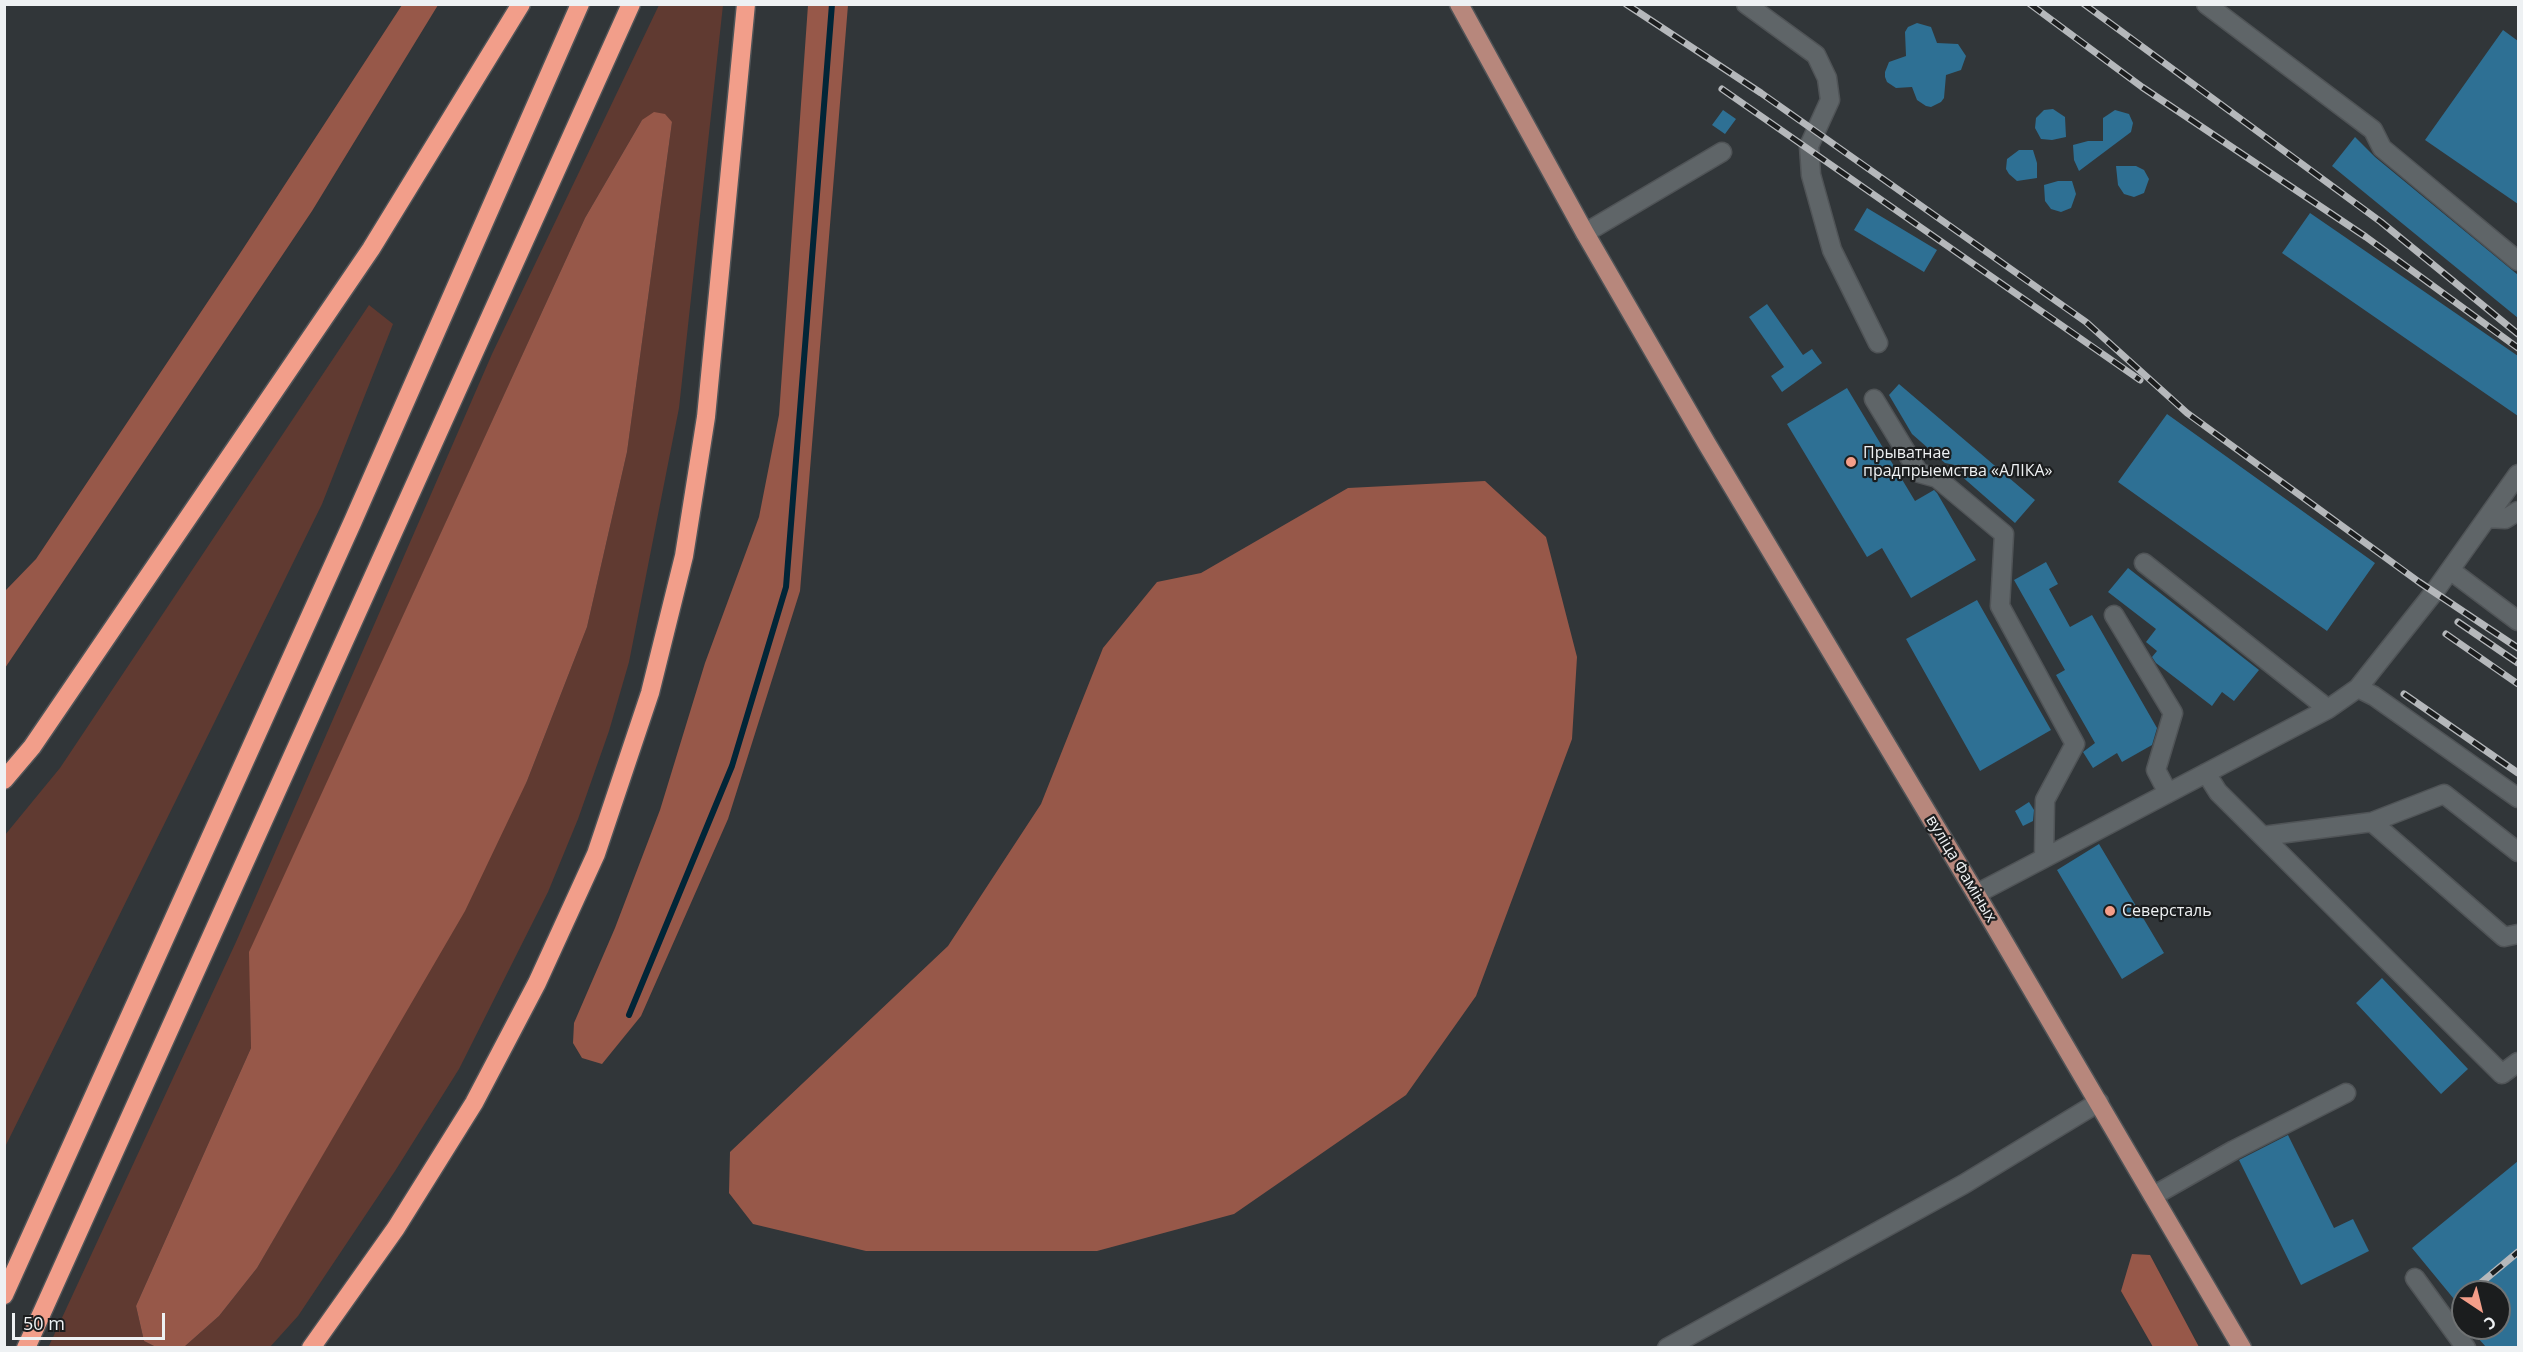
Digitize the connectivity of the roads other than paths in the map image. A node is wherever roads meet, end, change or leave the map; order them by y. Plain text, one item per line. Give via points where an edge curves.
1 (521, 4) edge
2 (580, 4) edge
3 (631, 4) edge
4 (746, 4) edge
5 (1459, 4) edge
6 (1746, 4) edge
7 (2206, 4) edge
8 (1722, 152) dead end
9 (1585, 233) junction
10 (2518, 261) edge
11 (1878, 343) dead end
12 (1874, 399) dead end
13 (2518, 474) edge
14 (2518, 511) edge
15 (2487, 518) junction
16 (2144, 563) dead end
17 (2450, 570) junction
18 (2114, 615) dead end
19 (2518, 621) edge
20 (2358, 688) junction
21 (2328, 709) junction
22 (2206, 773) junction
23 (4, 780) edge
24 (2168, 793) junction
25 (2518, 798) edge
26 (2372, 822) junction
27 (2263, 836) junction
28 (2518, 852) edge
29 (2044, 858) junction
30 (1976, 894) junction
31 (2518, 934) edge
32 (2518, 1062) edge
33 (2346, 1093) dead end
34 (2099, 1102) junction
35 (2152, 1196) junction
36 (2415, 1278) dead end
37 (4, 1295) edge
38 (26, 1347) edge
39 (311, 1347) edge
40 (1667, 1347) edge
41 (2242, 1347) edge
42 (2466, 1347) edge

1 - 23 highway via 371,249 32,747
2 - 37 highway via 353,521
3 - 38 highway
4 - 39 highway via 706,417 684,556 650,693 596,854 531,993 474,1102 396,1228
5 - 9 main road, вуліца Фаміных
6 - 11 street via 1816,55 1827,78 1830,100 1809,146 1811,175 1832,250
7 - 10 street via 2373,130 2382,148
8 - 9 street
9 - 30 main road, вуліца Фаміных
12 - 29 street via 1919,473 1938,478 2004,534 2000,606 2075,744 2045,800
13 - 15 street
14 - 15 street via 2505,519
15 - 17 street
16 - 21 street
17 - 19 street
17 - 20 street
18 - 24 street via 2174,713 2156,770
20 - 21 street
20 - 25 street
21 - 22 street
22 - 24 street
22 - 27 street via 2218,792
24 - 29 street
26 - 27 street
26 - 28 street via 2444,794
26 - 31 street via 2504,937
27 - 32 street via 2502,1074
29 - 30 street
30 - 34 main road, вуліца Фаміных
33 - 35 street
34 - 35 main road, вуліца Фаміных
34 - 40 street via 1964,1184
35 - 41 main road, вуліца Фаміных
36 - 42 street

